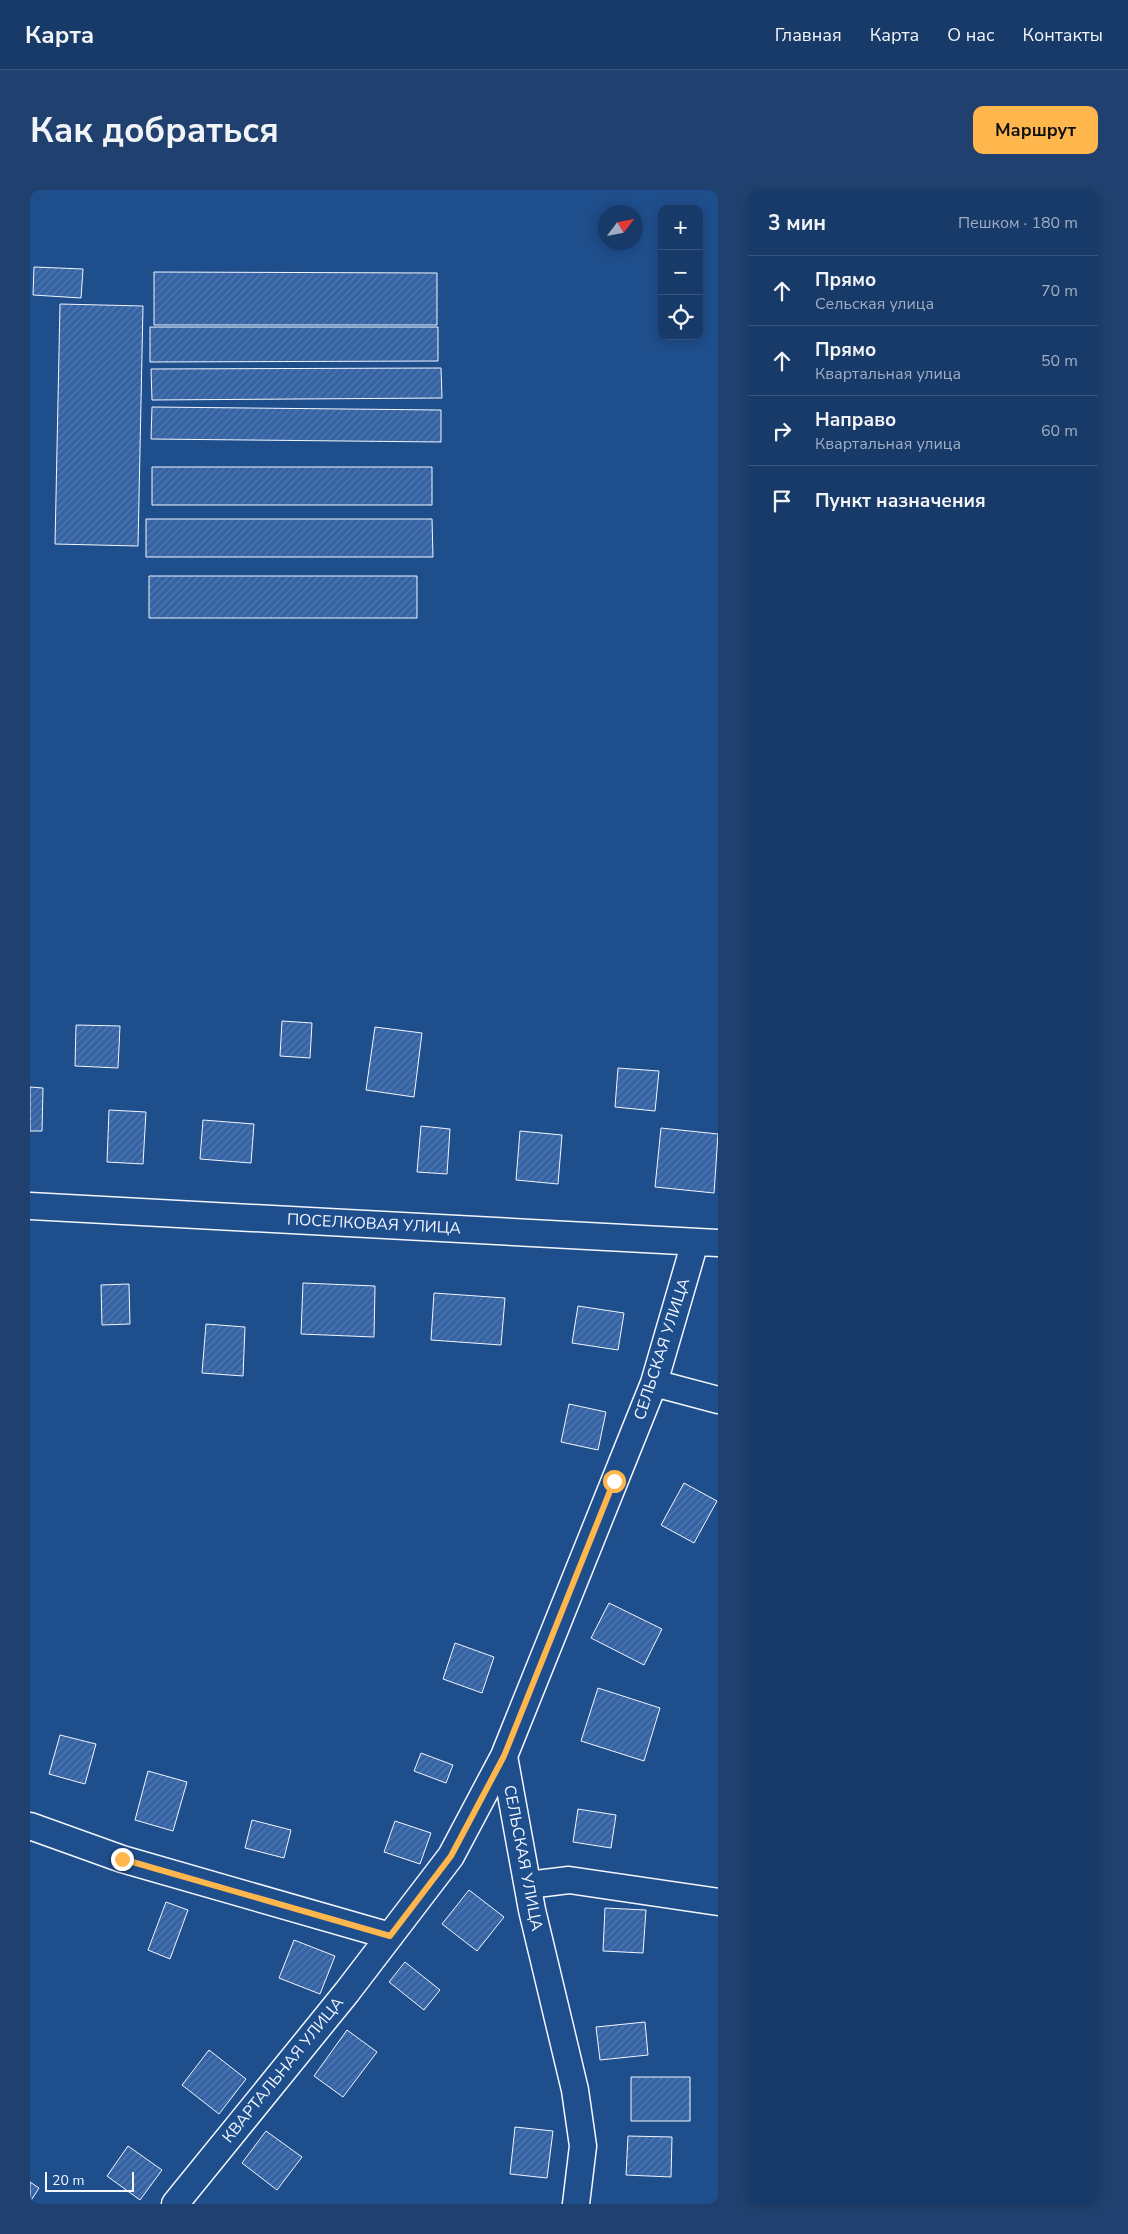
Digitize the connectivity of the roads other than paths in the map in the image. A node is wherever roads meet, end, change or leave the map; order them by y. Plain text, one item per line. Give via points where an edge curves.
1 (30, 1206) edge
2 (707, 1242) edge
3 (654, 1383) junction
4 (718, 1400) edge
5 (504, 1756) junction
6 (30, 1826) edge
7 (528, 1885) junction
8 (718, 1902) edge
9 (390, 1936) junction
10 (175, 2204) edge
11 (576, 2204) edge

1 - 2 street, ПОСЕЛКОВАЯ УЛИЦА
2 - 3 street, СЕЛЬСКАЯ УЛИЦА
3 - 4 street
3 - 5 street, СЕЛЬСКАЯ УЛИЦА
5 - 7 street, СЕЛЬСКАЯ УЛИЦА
5 - 9 street, КВАРТАЛЬНАЯ УЛИЦА via 451,1856
6 - 9 street via 122,1859
7 - 8 street via 569,1880
7 - 11 street, СЕЛЬСКАЯ УЛИЦА via 575,2090 583,2146
9 - 10 street, КВАРТАЛЬНАЯ УЛИЦА

